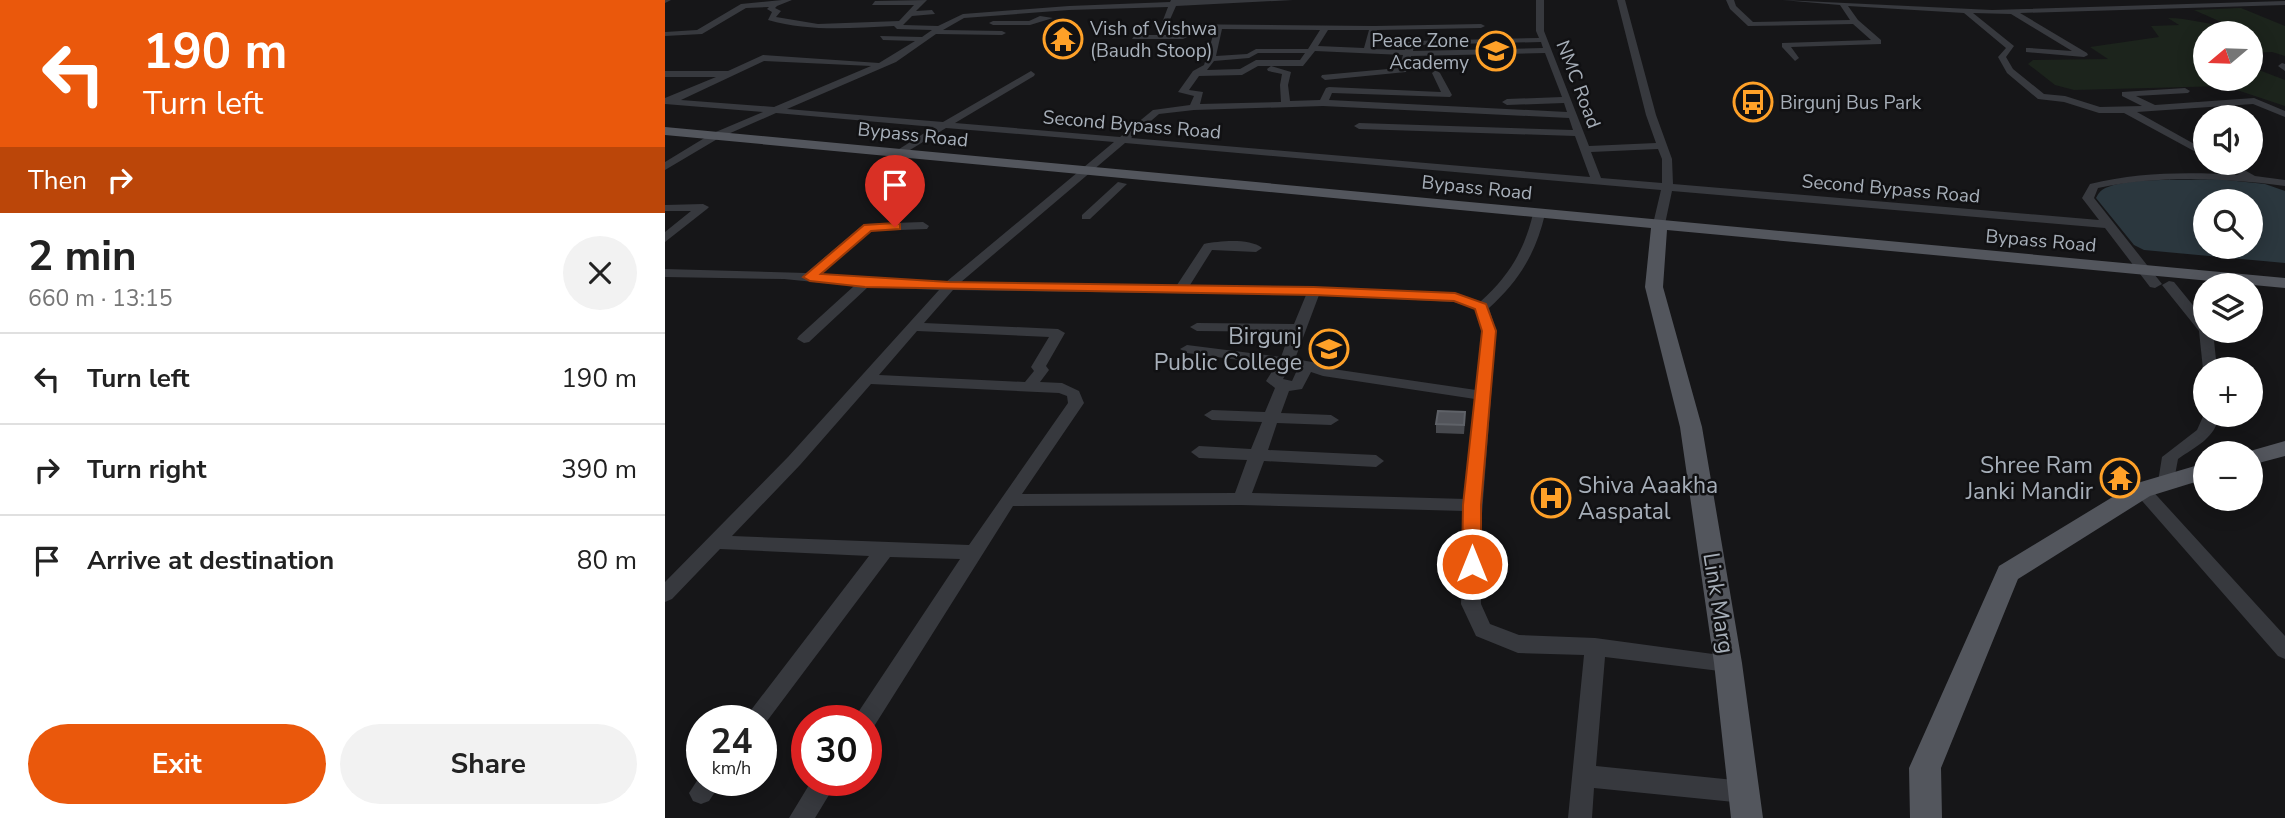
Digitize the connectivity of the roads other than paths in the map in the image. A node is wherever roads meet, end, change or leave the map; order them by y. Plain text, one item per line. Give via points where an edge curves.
1 (787, 0) edge
2 (1025, 0) edge
3 (1037, 0) edge
4 (1289, 0) edge
5 (1541, 0) edge
6 (1621, 0) edge
7 (1730, 0) edge
8 (1786, 0) edge
9 (1877, 0) edge
10 (2016, 0) edge
11 (2109, 0) edge
12 (2168, 0) edge
13 (2197, 0) edge
14 (922, 1) edge
15 (1073, 1) edge
16 (1822, 1) edge
17 (2284, 1) edge
18 (1175, 2) edge
19 (1221, 2) edge
20 (1987, 2) dead end
21 (875, 4) dead end
22 (1843, 4) junction
23 (775, 5) junction
24 (2213, 6) junction
25 (1118, 7) junction
26 (1884, 7) junction
27 (2185, 7) junction
28 (1262, 8) edge
29 (2124, 9) junction
30 (932, 12) dead end
31 (1024, 12) junction
32 (1967, 12) junction
33 (2016, 12) junction
34 (2038, 12) junction
35 (909, 14) junction
36 (1855, 22) junction
37 (900, 23) junction
38 (1772, 24) junction
39 (1220, 26) junction
40 (1259, 26) junction
41 (1481, 26) dead end
42 (941, 27) junction
43 (1326, 27) junction
44 (1374, 28) junction
45 (1002, 33) dead end
46 (665, 34) edge
47 (1429, 34) dead end
48 (1787, 36) dead end
49 (1135, 37) dead end
50 (1187, 37) dead end
51 (1200, 37) dead end
52 (1213, 37) junction
53 (1372, 37) junction
54 (883, 38) dead end
55 (926, 39) junction
56 (1543, 40) junction
57 (1312, 50) junction
58 (1547, 50) junction
59 (2029, 50) dead end
60 (1367, 51) junction
61 (1409, 54) junction
62 (1795, 58) dead end
63 (1212, 59) junction
64 (883, 64) junction
65 (1250, 65) junction
66 (1196, 73) junction
67 (1436, 73) dead end
68 (665, 74) edge
69 (729, 74) junction
70 (1031, 75) dead end
71 (1325, 77) dead end
72 (2185, 91) dead end
73 (1567, 100) junction
74 (667, 101) edge
75 (1507, 102) dead end
76 (1323, 103) junction
77 (1286, 106) junction
78 (1194, 107) junction
79 (2153, 108) junction
80 (2126, 110) junction
81 (768, 111) junction
82 (2285, 114) edge
83 (1573, 115) junction
84 (943, 126) junction
85 (1359, 126) dead end
86 (665, 131) edge
87 (1579, 133) junction
88 (715, 135) junction
89 (1120, 140) junction
90 (665, 142) edge
91 (699, 145) junction
92 (2187, 145) junction
93 (2193, 145) edge
94 (1661, 146) junction
95 (2193, 148) edge
96 (1585, 149) junction
97 (900, 153) junction
98 (665, 167) edge
99 (2248, 175) edge
100 (1078, 176) junction
101 (2256, 179) junction
102 (1596, 180) junction
103 (2285, 183) edge
104 (1122, 184) junction
105 (1667, 187) junction
106 (665, 208) edge
107 (1086, 217) dead end
108 (1538, 219) junction
109 (2111, 225) junction
110 (923, 226) dead end
111 (1659, 230) junction
112 (665, 238) edge
113 (1256, 248) dead end
114 (665, 273) edge
115 (810, 277) junction
116 (2157, 280) junction
117 (865, 283) junction
118 (2285, 283) edge
119 (949, 286) junction
120 (2193, 286) edge
121 (1181, 290) junction
122 (1314, 291) junction
123 (2263, 293) edge
124 (2285, 295) edge
125 (1482, 307) junction
126 (2193, 317) edge
127 (913, 327) junction
128 (1197, 327) dead end
129 (1299, 328) junction
130 (804, 339) dead end
131 (1187, 349) dead end
132 (1286, 362) junction
133 (1307, 365) junction
134 (869, 379) junction
135 (1029, 386) junction
136 (1283, 386) junction
137 (1484, 396) junction
138 (1212, 415) dead end
139 (1271, 418) junction
140 (1331, 420) dead end
141 (2208, 427) edge
142 (2285, 448) edge
143 (1199, 452) dead end
144 (2263, 454) edge
145 (1257, 456) junction
146 (1376, 460) dead end
147 (2193, 475) edge
148 (2154, 486) junction
149 (1241, 499) junction
150 (1008, 500) junction
151 (1472, 505) junction
152 (715, 542) junction
153 (886, 548) junction
154 (975, 551) junction
155 (665, 593) edge
156 (1595, 647) junction
157 (2285, 650) edge
158 (1728, 663) junction
159 (767, 705) edge
160 (875, 705) edge
161 (1583, 776) junction
162 (1744, 792) junction
163 (815, 796) edge
164 (801, 818) edge
165 (1580, 818) edge
166 (1747, 818) edge
167 (1926, 818) edge

1 - 23 street
2 - 31 street
3 - 15 street
4 - 28 street
5 - 56 street, NMC Road via 1539,31
6 - 94 street
7 - 38 street via 1752,24
8 - 16 street
9 - 26 street
10 - 34 street
11 - 29 street
12 - 27 street
13 - 24 street
14 - 21 street
14 - 35 street
16 - 22 street
17 - 24 street
18 - 19 street
18 - 25 street
18 - 39 street via 1163,26
19 - 28 street
20 - 33 street
22 - 26 street
22 - 36 street
23 - 37 street via 771,9 777,11 771,18 790,23
23 - 46 street via 744,6 699,32
24 - 27 street
25 - 31 street
25 - 42 street via 1109,15
26 - 32 street
27 - 29 street
28 - 40 street
29 - 34 street
30 - 35 street
31 - 42 street via 963,16
32 - 33 street
32 - 80 street via 2011,48 2002,57 2010,71 2041,97 2099,110
33 - 34 street
33 - 59 street via 2084,55
35 - 37 street
36 - 38 street
36 - 62 street via 1878,43 1785,45
37 - 42 street via 897,27
38 - 48 street
39 - 40 street
39 - 52 street
40 - 43 street
41 - 44 street
42 - 45 street
42 - 55 street
43 - 44 street
43 - 57 street
44 - 53 street
47 - 53 street
49 - 50 street
51 - 52 street
52 - 63 street
53 - 60 street
54 - 55 street
55 - 64 street
56 - 58 street, NMC Road
56 - 61 street via 1411,43
57 - 60 street
57 - 63 street via 1256,51 1249,57
57 - 65 street via 1300,64
58 - 61 street
58 - 73 street, NMC Road
60 - 61 street
61 - 71 street via 1403,70
63 - 66 street
64 - 69 street via 763,58
64 - 81 street
65 - 66 street via 1242,72
65 - 77 street via 1287,72
66 - 78 street via 1183,92 1200,94
67 - 76 street via 1447,95 1329,89
68 - 69 street
69 - 74 street
70 - 84 street
72 - 79 street via 2125,94
73 - 75 street
73 - 83 street, NMC Road
74 - 81 street, Second Bypass Road
76 - 77 street
76 - 83 street
77 - 78 street
78 - 89 street via 1156,111
79 - 80 street
79 - 82 street via 2254,101
80 - 92 street
81 - 84 street, Second Bypass Road
81 - 88 street
83 - 87 street, NMC Road
84 - 89 street, Second Bypass Road
84 - 97 street
85 - 87 street
86 - 88 main road, Bypass Road
87 - 96 street, NMC Road
88 - 91 street
88 - 97 main road, Bypass Road
89 - 100 street
89 - 102 street, Second Bypass Road
90 - 91 main road, Bypass Road
91 - 98 street
91 - 100 main road, Bypass Road
92 - 93 street
92 - 95 street
94 - 96 street
94 - 105 street via 1667,159
96 - 102 street, NMC Road
97 - 100 main road, Bypass Road
99 - 101 street
100 - 104 main road, Bypass Road
100 - 108 main road, Bypass Road
100 - 119 street
101 - 103 street
101 - 109 street via 2126,180 2094,186 2088,198
102 - 105 street, Second Bypass Road
104 - 107 street
104 - 108 main road, Bypass Road
105 - 109 street, Second Bypass Road
105 - 111 street
106 - 112 street via 703,207
108 - 111 main road, Bypass Road
108 - 125 street via 1523,266
109 - 116 street
110 - 115 street via 868,227
111 - 116 main road, Bypass Road
111 - 158 main road, Link Marg via 1654,287 1691,427
113 - 121 street via 1208,247
114 - 115 street
115 - 117 street
116 - 118 main road, Bypass Road
116 - 120 main road, Bypass Road
116 - 126 street
117 - 119 street
117 - 130 street
119 - 121 street
119 - 127 street
121 - 122 street
122 - 125 street via 1455,298
122 - 129 street
123 - 124 main road
125 - 137 street via 1489,331
127 - 134 street
127 - 135 street via 1058,334 1038,367 1042,370
128 - 129 street
129 - 132 street
131 - 132 street
132 - 133 street
132 - 136 street via 1274,381
133 - 136 street via 1297,386
133 - 137 street via 1323,372
134 - 135 street
134 - 152 street
135 - 150 street via 1062,388 1074,394 1076,403
136 - 139 street
137 - 151 street
138 - 139 street
139 - 140 street
139 - 145 street
141 - 148 street via 2170,457
142 - 144 main road
143 - 145 street
145 - 146 street
145 - 149 street
147 - 148 main road
148 - 157 street
148 - 167 main road via 2008,573 1925,768
149 - 150 street
149 - 151 street
150 - 154 street
151 - 156 street via 1471,604 1483,631 1518,644
152 - 153 street
152 - 155 street
153 - 154 street
153 - 159 street
154 - 160 street
156 - 158 street
156 - 161 street
158 - 162 main road, Link Marg
161 - 162 street
161 - 165 street
162 - 166 main road, Link Marg
163 - 164 street

